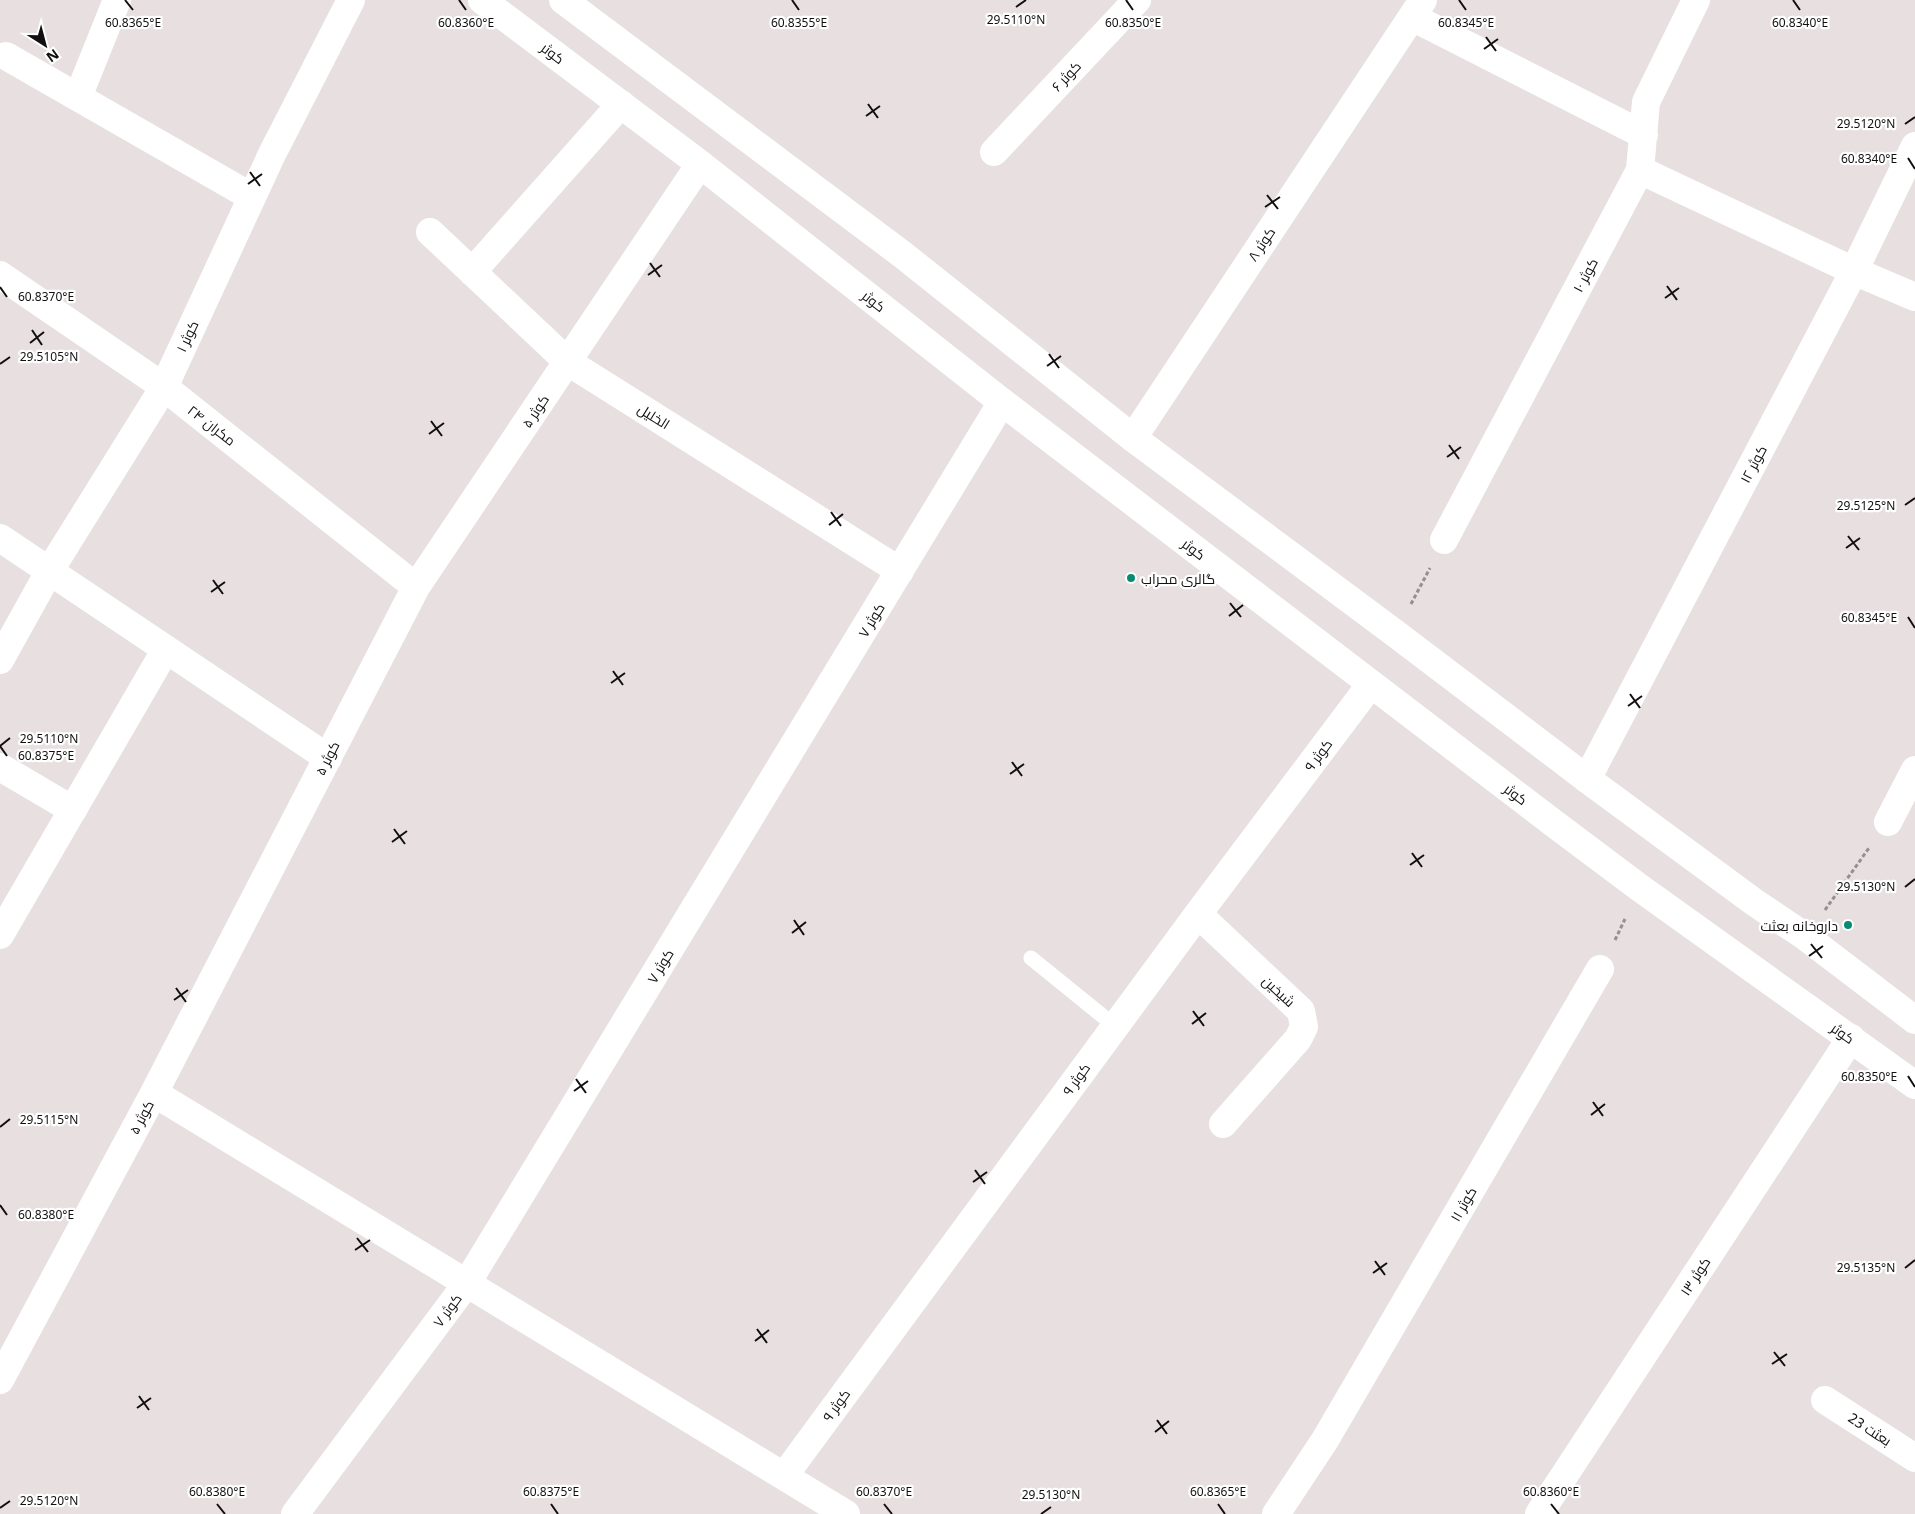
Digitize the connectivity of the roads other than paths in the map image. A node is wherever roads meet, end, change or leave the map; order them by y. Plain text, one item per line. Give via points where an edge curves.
1 (117, 0) edge
2 (351, 0) edge
3 (482, 0) edge
4 (563, 0) edge
5 (1137, 0) edge
6 (1696, 0) edge
7 (1418, 8) edge
8 (6, 56) dead end
9 (78, 96) junction
10 (621, 104) junction
11 (1644, 135) junction
12 (1915, 146) edge
13 (994, 152) dead end
14 (700, 164) junction
15 (1640, 170) junction
16 (252, 197) junction
17 (430, 232) dead end
18 (1854, 271) junction
19 (472, 272) junction
20 (0, 275) edge
21 (1915, 297) edge
22 (568, 362) junction
23 (164, 387) junction
24 (1002, 402) junction
25 (1132, 438) junction
26 (0, 538) edge
27 (1444, 540) road end
28 (50, 570) junction
29 (900, 571) junction
30 (416, 587) junction
31 (166, 648) junction
32 (0, 660) edge
33 (1371, 684) junction
34 (328, 758) junction
35 (0, 767) edge
36 (1915, 770) edge
37 (1586, 779) junction
38 (73, 810) junction
39 (1888, 822) road end
40 (1198, 914) junction
41 (0, 936) edge
42 (1031, 958) dead end
43 (1600, 970) road end
44 (1915, 1020) edge
45 (1115, 1026) junction
46 (1851, 1038) junction
47 (1915, 1085) edge
48 (154, 1093) junction
49 (1222, 1124) dead end
50 (467, 1282) junction
51 (0, 1380) edge
52 (1826, 1400) dead end
53 (1915, 1458) edge
54 (784, 1476) junction
55 (838, 1512) edge
56 (295, 1514) edge
57 (1276, 1514) edge
58 (1539, 1514) edge

1 - 9 street
2 - 16 street, کوثر ۱
3 - 10 street, کوثر
4 - 25 street via 903,255
5 - 13 street, کوثر ۶
6 - 11 street, کوثر ۱۰ via 1646,102
7 - 11 street
7 - 25 street, کوثر ۸
8 - 9 street
9 - 16 street
10 - 14 street, کوثر
10 - 19 street
11 - 15 street, کوثر ۱۰
12 - 18 street, کوثر ۱۲
14 - 22 street, کوثر ۵
14 - 24 street, کوثر
15 - 18 street
15 - 27 street, کوثر ۱۰
16 - 23 street, کوثر ۱
17 - 19 street, الخلیل
18 - 21 street
18 - 37 street, کوثر ۱۲
19 - 22 street, الخلیل
20 - 23 street, مکران ۲۴
22 - 29 street, الخلیل
22 - 30 street, کوثر ۵
23 - 28 street, کوثر ۱
23 - 30 street, مکران ۲۴
24 - 29 street, کوثر ۷
24 - 33 street, کوثر
25 - 37 street
26 - 28 street
28 - 31 street
28 - 32 street, کوثر ۱
29 - 50 street, کوثر ۷
30 - 34 street, کوثر ۵
31 - 34 street
31 - 38 street
33 - 40 street, کوثر ۹
33 - 46 street, کوثر via 1640,888
34 - 48 street, کوثر ۵
35 - 38 street
36 - 39 street
37 - 44 street via 1806,937
38 - 41 street
40 - 45 street, کوثر ۹
40 - 49 street, شیخین via 1301,1011 1304,1027 1298,1039
42 - 45 lane
43 - 57 street, کوثر ۱۱ via 1325,1440
45 - 54 street, کوثر ۹
46 - 47 street, کوثر
46 - 58 street, کوثر ۱۳
48 - 50 street
48 - 51 street, کوثر ۵
50 - 54 street
50 - 56 street, کوثر ۷
52 - 53 street, بعثت 23
54 - 55 street

